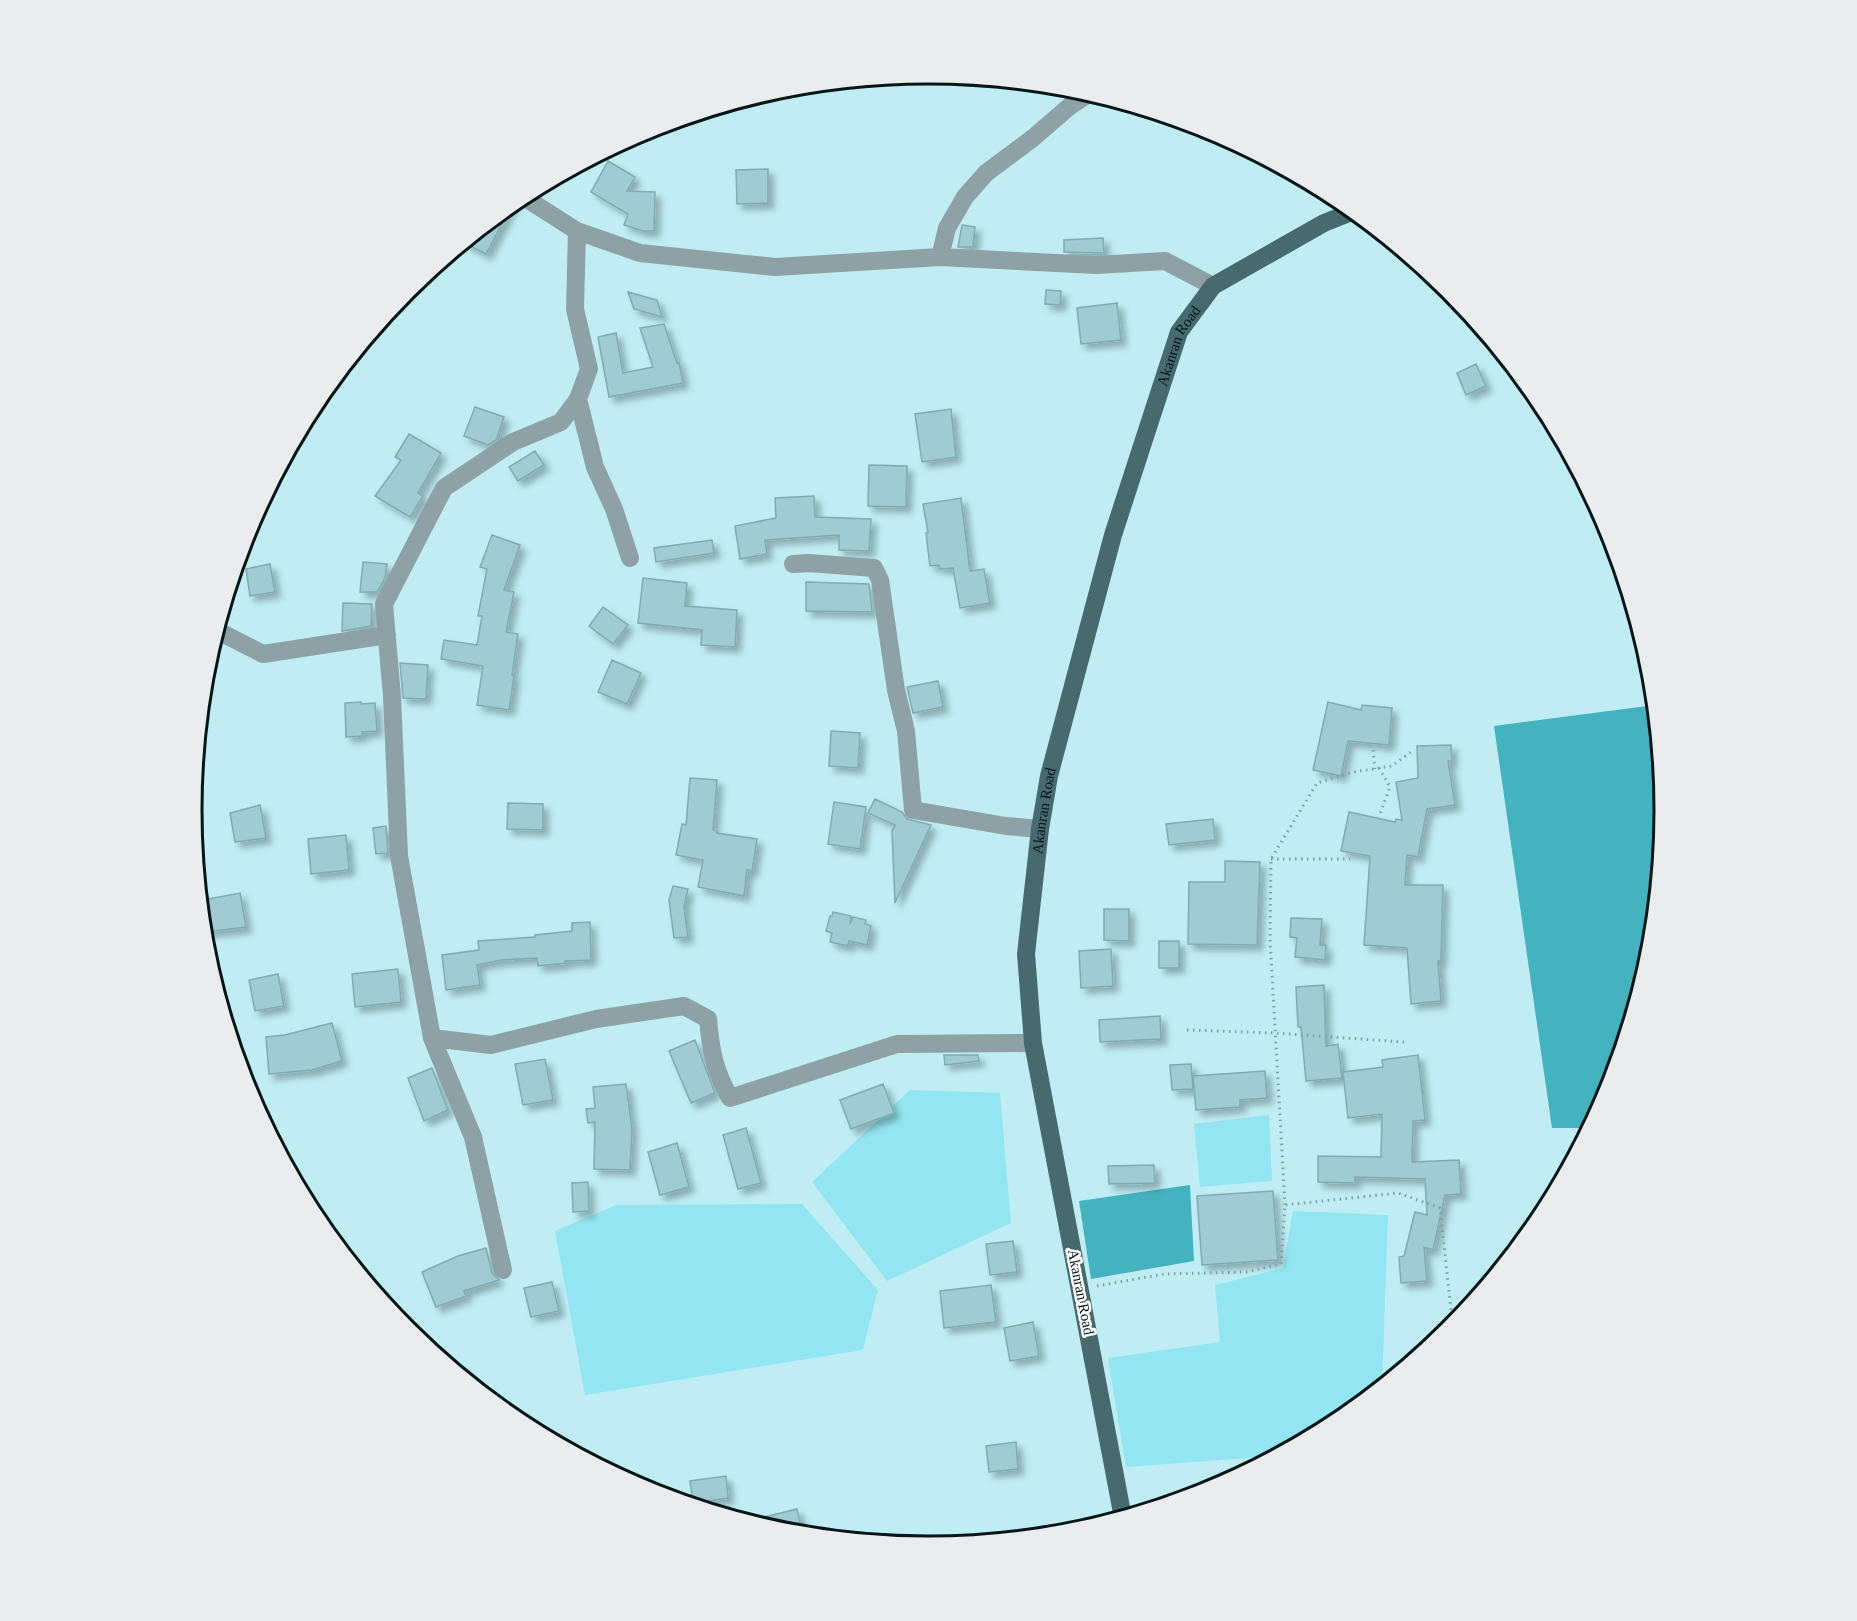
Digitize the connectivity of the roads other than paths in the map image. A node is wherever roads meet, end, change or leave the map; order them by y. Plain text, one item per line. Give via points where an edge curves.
1 (1079, 100) edge
2 (531, 202) edge
3 (1344, 215) edge
4 (577, 231) junction
5 (940, 257) junction
6 (1213, 286) junction
7 (578, 399) junction
8 (630, 558) dead end
9 (793, 564) dead end
10 (224, 634) edge
11 (387, 635) junction
12 (1040, 830) junction
13 (432, 1038) junction
14 (1033, 1043) junction
15 (503, 1270) dead end
16 (1122, 1511) edge

1 - 5 street via 986,173 965,197 947,228
2 - 4 street
3 - 6 main road, Akanran Road
4 - 5 street via 640,253 775,267
4 - 7 street via 575,309 589,369
5 - 6 street via 1096,265 1165,261
6 - 12 main road, Akanran Road via 1179,332 1120,513 1049,776
7 - 8 street via 594,467 614,509
7 - 11 street via 561,423 513,442 444,488 384,604
9 - 12 street via 874,568 880,580 906,731 913,810
10 - 11 street via 263,654
11 - 13 street via 399,856
12 - 14 main road, Akanran Road via 1026,954
13 - 14 street via 491,1045 596,1019 684,1006 708,1019 711,1054 730,1098 897,1044
13 - 15 street via 473,1137
14 - 16 main road, Akanran Road

